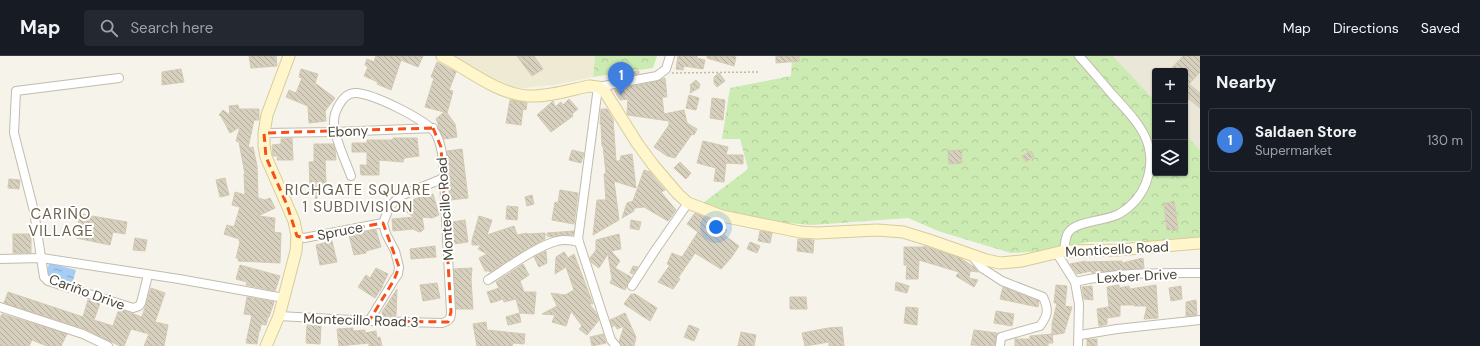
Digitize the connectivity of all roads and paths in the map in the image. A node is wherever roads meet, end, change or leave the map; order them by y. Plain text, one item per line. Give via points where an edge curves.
1 (289, 56) edge
2 (442, 56) edge
3 (670, 56) edge
4 (1079, 56) edge
5 (758, 72) dead end
6 (662, 73) junction
7 (119, 78) dead end
8 (598, 87) junction
9 (433, 128) junction
10 (264, 132) junction
11 (335, 132) junction
12 (351, 176) dead end
13 (444, 178) junction
14 (688, 203) junction
15 (383, 223) junction
16 (297, 236) junction
17 (579, 242) junction
18 (1200, 243) edge
19 (1060, 252) junction
20 (971, 255) junction
21 (42, 258) junction
22 (0, 259) edge
23 (148, 274) junction
24 (1200, 274) edge
25 (488, 280) dead end
26 (1075, 282) junction
27 (632, 286) dead end
28 (284, 298) junction
29 (0, 307) edge
30 (279, 316) junction
31 (1200, 320) edge
32 (369, 321) junction
33 (442, 323) joint
34 (1080, 335) junction
35 (108, 346) edge
36 (266, 346) edge
37 (616, 346) edge
38 (1000, 346) edge
39 (1078, 346) edge

1 - 10 main road via 267,115
2 - 8 main road via 502,89 518,94 534,96 589,86
3 - 6 street
4 - 19 street via 1139,124 1151,155 1148,177 1144,189 1136,200 1118,214 1072,228
5 - 6 path
6 - 8 street via 652,78
7 - 21 street via 16,91 14,133 34,211
8 - 14 main road, Monticello Road via 605,92 654,166
8 - 17 street
9 - 11 street, Ebony
9 - 11 street via 398,107 356,92 344,97 336,113
9 - 13 street, Montecillo Road via 441,147
10 - 11 street, Ebony
10 - 16 main road via 266,157 288,205
11 - 12 street
13 - 15 street via 400,196 390,206
13 - 33 street, Montecillo Road via 451,312 450,320
14 - 20 main road, Monticello Road via 722,216 800,232 903,232
14 - 27 street
15 - 16 street, Spruce via 304,238
15 - 32 street via 399,267 398,274
16 - 28 main road via 296,251
17 - 25 street via 552,242
17 - 37 street via 611,340
18 - 19 main road, Monticello Road
19 - 20 main road, Monticello Road via 1010,263
19 - 26 street
20 - 38 street via 982,268 1002,281 1043,297 1047,306 1046,317 1040,326 1001,337
21 - 22 street, Cariño Drive
21 - 23 street, Cariño Drive
21 - 23 street, Cariño Drive via 42,274 45,279 133,308 141,303
23 - 28 street, Cariño Drive
24 - 26 street, Lexber Drive via 1155,273 1096,277
26 - 34 street
28 - 30 main road
29 - 35 street via 83,334
30 - 32 street, Montecillo Road 3
30 - 36 main road
31 - 34 street
32 - 33 street, Montecillo Road 3
34 - 39 street

